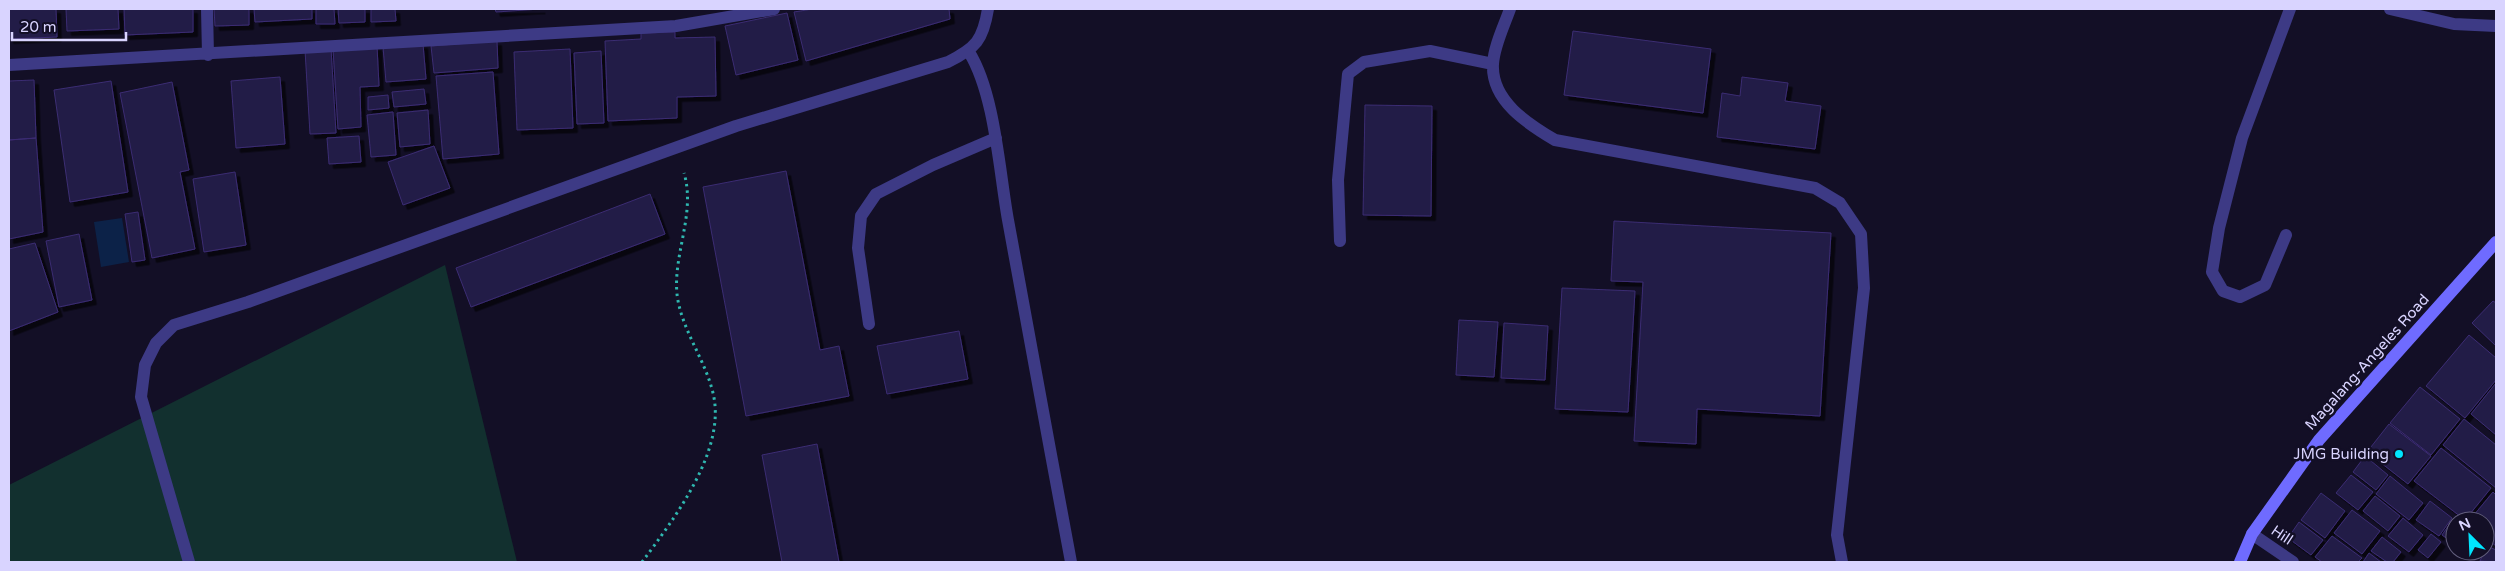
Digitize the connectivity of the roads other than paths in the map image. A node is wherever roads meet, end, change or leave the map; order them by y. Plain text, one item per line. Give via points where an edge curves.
1 (207, 9) edge
2 (774, 9) edge
3 (988, 9) edge
4 (1510, 9) edge
5 (2290, 9) edge
6 (2390, 9) edge
7 (748, 10) edge
8 (2496, 26) edge
9 (969, 52) junction
10 (208, 54) junction
11 (1493, 64) junction
12 (9, 65) edge
13 (996, 138) junction
14 (2286, 235) dead end
15 (1340, 241) dead end
16 (2496, 242) edge
17 (869, 324) dead end
18 (2252, 534) junction
19 (189, 562) edge
20 (1071, 562) edge
21 (1842, 562) edge
22 (2240, 562) edge
23 (2294, 562) edge

1 - 10 street
2 - 7 street
3 - 9 street via 978,43
4 - 11 street
5 - 14 street via 2242,138 2219,228 2212,272 2223,291 2240,296 2265,285
6 - 8 street via 2454,24
7 - 10 street via 676,26
9 - 13 street via 979,68
9 - 19 street via 948,62 736,126 248,302 174,325 156,343 145,365 141,397
10 - 12 street
11 - 15 street via 1430,51 1364,62 1348,74 1338,180
11 - 21 street via 1499,94 1528,124 1556,140 1814,188 1840,203 1861,234 1864,288 1837,535
13 - 17 street via 932,165 876,194 861,216 858,248
13 - 20 street
16 - 18 main road, Magalang-Angeles Road via 2319,440
18 - 22 main road, Magalang-Angeles Road
18 - 23 street, Hill

